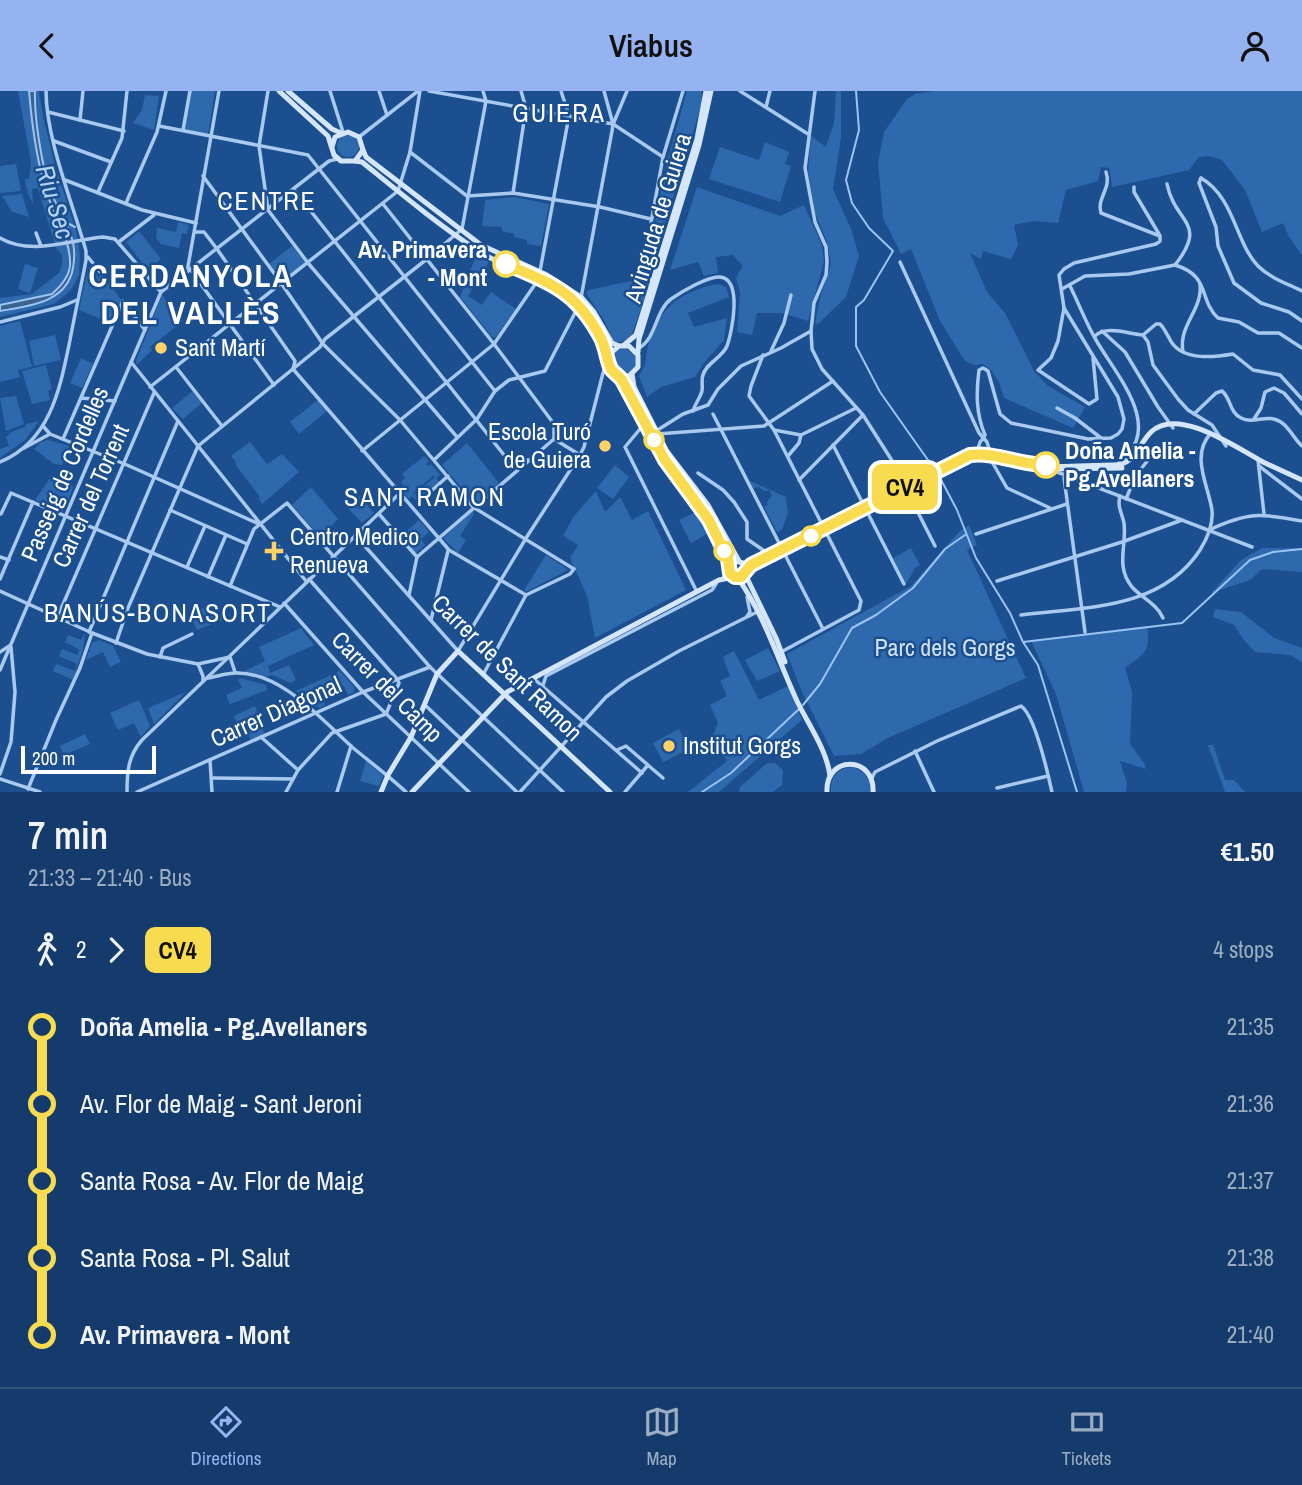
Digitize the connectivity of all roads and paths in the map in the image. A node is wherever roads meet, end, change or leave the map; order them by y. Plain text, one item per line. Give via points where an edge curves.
1 (46, 91) edge
2 (83, 91) edge
3 (127, 91) edge
4 (166, 91) edge
5 (190, 91) edge
6 (219, 91) edge
7 (268, 91) edge
8 (279, 91) edge
9 (288, 91) edge
10 (330, 91) edge
11 (379, 91) edge
12 (419, 91) edge
13 (429, 91) edge
14 (483, 91) edge
15 (521, 91) edge
16 (561, 91) edge
17 (604, 91) edge
18 (627, 91) edge
19 (683, 91) edge
20 (708, 91) edge
21 (740, 91) edge
22 (770, 91) edge
23 (815, 91) edge
24 (486, 101) junction
25 (766, 107) junction
26 (526, 108) junction
27 (48, 112) junction
28 (387, 115) junction
29 (569, 116) junction
30 (80, 120) junction
31 (613, 124) junction
32 (159, 126) junction
33 (183, 130) junction
34 (124, 131) junction
35 (342, 133) junction
36 (808, 134) junction
37 (210, 136) junction
38 (359, 137) junction
39 (54, 141) junction
40 (259, 146) junction
41 (332, 147) junction
42 (363, 151) junction
43 (410, 152) junction
44 (663, 157) junction
45 (337, 159) junction
46 (355, 161) junction
47 (111, 162) junction
48 (320, 169) junction
49 (1106, 172) dead end
50 (203, 176) junction
51 (65, 180) junction
52 (1167, 184) dead end
53 (1134, 187) dead end
54 (400, 188) junction
55 (294, 190) junction
56 (97, 193) junction
57 (513, 193) junction
58 (467, 196) junction
59 (553, 201) junction
60 (125, 203) junction
61 (383, 204) junction
62 (600, 207) junction
63 (268, 210) junction
64 (155, 214) junction
65 (651, 219) junction
66 (361, 220) junction
67 (196, 223) junction
68 (243, 230) junction
69 (195, 232) junction
70 (459, 232) junction
71 (36, 233) dead end
72 (1160, 236) junction
73 (0, 238) edge
74 (80, 240) junction
75 (120, 241) junction
76 (334, 241) junction
77 (41, 246) junction
78 (217, 249) junction
79 (86, 255) junction
80 (190, 260) junction
81 (427, 260) junction
82 (900, 262) dead end
83 (308, 263) junction
84 (196, 265) junction
85 (1175, 265) junction
86 (189, 270) junction
87 (100, 272) dead end
88 (539, 275) junction
89 (405, 277) junction
90 (652, 281) junction
91 (1199, 281) junction
92 (282, 283) junction
93 (1070, 286) junction
94 (1062, 289) junction
95 (1302, 291) edge
96 (162, 292) junction
97 (791, 295) dead end
98 (379, 297) junction
99 (581, 297) junction
100 (79, 299) junction
101 (256, 304) junction
102 (579, 304) junction
103 (66, 305) junction
104 (1063, 309) junction
105 (75, 317) junction
106 (353, 317) junction
107 (1302, 321) edge
108 (0, 323) edge
109 (230, 325) junction
110 (145, 330) junction
111 (811, 331) junction
112 (1102, 331) junction
113 (1143, 335) junction
114 (1095, 338) junction
115 (323, 344) junction
116 (494, 344) junction
117 (621, 346) junction
118 (1302, 348) edge
119 (771, 351) junction
120 (638, 352) junction
121 (1183, 352) junction
122 (763, 355) junction
123 (1093, 355) junction
124 (609, 358) junction
125 (132, 361) junction
126 (471, 363) junction
127 (176, 367) junction
128 (293, 369) junction
129 (129, 370) junction
130 (136, 370) junction
131 (632, 374) junction
132 (618, 375) junction
133 (518, 377) junction
134 (832, 380) junction
135 (446, 383) junction
136 (274, 385) junction
137 (151, 389) junction
138 (495, 391) junction
139 (81, 398) junction
140 (1302, 399) edge
141 (426, 400) junction
142 (115, 401) junction
143 (856, 408) junction
144 (1057, 408) dead end
145 (693, 411) junction
146 (713, 414) dead end
147 (1194, 414) junction
148 (1302, 414) edge
149 (863, 415) junction
150 (477, 419) junction
151 (400, 420) junction
152 (1253, 420) junction
153 (178, 421) junction
154 (644, 421) junction
155 (768, 424) junction
156 (43, 426) junction
157 (1172, 426) junction
158 (223, 427) junction
159 (721, 429) junction
160 (774, 430) junction
161 (657, 432) junction
162 (50, 435) junction
163 (801, 435) junction
164 (1209, 435) junction
165 (457, 437) junction
166 (62, 439) junction
167 (554, 439) junction
168 (983, 439) junction
169 (1102, 439) junction
170 (1224, 443) junction
171 (833, 445) junction
172 (198, 446) junction
173 (1302, 446) edge
174 (1157, 449) dead end
175 (19, 451) junction
176 (93, 451) junction
177 (362, 451) junction
178 (580, 455) junction
179 (977, 455) junction
180 (787, 457) junction
181 (991, 458) junction
182 (434, 460) junction
183 (529, 460) junction
184 (665, 460) junction
185 (0, 462) edge
186 (1259, 462) junction
187 (124, 464) junction
188 (1116, 465) junction
189 (1046, 467) junction
190 (698, 473) dead end
191 (1064, 476) junction
192 (153, 477) junction
193 (449, 478) junction
194 (799, 480) junction
195 (1302, 482) edge
196 (906, 487) junction
197 (180, 489) junction
198 (430, 492) dead end
199 (400, 493) junction
200 (1120, 496) junction
201 (1126, 499) junction
202 (1302, 499) edge
203 (33, 502) junction
204 (1067, 504) junction
205 (247, 507) junction
206 (474, 507) junction
207 (865, 508) junction
208 (1052, 509) junction
209 (170, 510) junction
210 (379, 513) junction
211 (1, 514) edge
212 (1264, 514) junction
213 (66, 516) junction
214 (240, 516) junction
215 (1182, 520) junction
216 (1302, 521) edge
217 (261, 525) junction
218 (205, 526) junction
219 (95, 529) junction
220 (824, 530) junction
221 (1209, 530) junction
222 (976, 534) dead end
223 (226, 535) junction
224 (355, 535) junction
225 (526, 538) junction
226 (439, 539) junction
227 (125, 542) junction
228 (1122, 542) junction
229 (247, 544) junction
230 (935, 546) dead end
231 (1252, 547) dead end
232 (449, 550) junction
233 (783, 550) junction
234 (152, 553) junction
235 (333, 555) junction
236 (0, 557) edge
237 (1074, 557) junction
238 (417, 558) junction
239 (9, 560) junction
240 (763, 560) junction
241 (745, 566) junction
242 (187, 567) junction
243 (730, 567) junction
244 (208, 577) junction
245 (736, 577) junction
246 (0, 579) edge
247 (307, 580) junction
248 (502, 580) junction
249 (720, 580) junction
250 (998, 581) dead end
251 (904, 584) dead end
252 (230, 586) junction
253 (0, 591) edge
254 (697, 592) junction
255 (746, 592) junction
256 (409, 595) junction
257 (526, 596) junction
258 (1143, 597) junction
259 (266, 601) junction
260 (28, 603) junction
261 (282, 605) junction
262 (1082, 607) junction
263 (760, 612) junction
264 (1021, 615) dead end
265 (58, 616) junction
266 (268, 618) junction
267 (744, 618) junction
268 (1163, 618) dead end
269 (431, 620) junction
270 (823, 629) junction
271 (88, 631) junction
272 (1085, 632) dead end
273 (192, 634) dead end
274 (116, 643) junction
275 (11, 645) junction
276 (458, 651) junction
277 (0, 652) edge
278 (781, 652) junction
279 (160, 657) junction
280 (230, 657) junction
281 (3, 662) junction
282 (208, 662) junction
283 (198, 664) junction
284 (14, 665) junction
285 (430, 667) junction
286 (201, 669) junction
287 (0, 670) edge
288 (235, 673) junction
289 (437, 674) junction
290 (484, 674) junction
291 (533, 678) junction
292 (397, 679) junction
293 (204, 680) junction
294 (543, 685) junction
295 (792, 689) junction
296 (363, 692) junction
297 (505, 694) junction
298 (425, 705) junction
299 (308, 706) junction
300 (317, 713) junction
301 (386, 714) junction
302 (308, 716) junction
303 (483, 716) junction
304 (584, 722) junction
305 (336, 731) junction
306 (261, 737) junction
307 (411, 737) junction
308 (461, 739) junction
309 (351, 746) junction
310 (563, 746) junction
311 (617, 750) junction
312 (915, 751) junction
313 (826, 757) junction
314 (210, 760) junction
315 (439, 763) junction
316 (649, 765) junction
317 (840, 767) junction
318 (298, 770) junction
319 (540, 770) junction
320 (642, 773) junction
321 (388, 775) junction
322 (0, 776) edge
323 (830, 776) junction
324 (873, 776) junction
325 (1048, 776) junction
326 (212, 778) junction
327 (663, 778) dead end
328 (293, 779) junction
329 (604, 786) junction
330 (997, 788) dead end
331 (28, 789) junction
332 (127, 791) edge
333 (40, 792) edge
334 (136, 792) edge
335 (212, 792) edge
336 (286, 792) edge
337 (337, 792) edge
338 (381, 792) edge
339 (406, 792) edge
340 (412, 792) edge
341 (469, 792) edge
342 (518, 792) edge
343 (563, 792) edge
344 (599, 792) edge
345 (610, 792) edge
346 (625, 792) edge
347 (827, 792) edge
348 (873, 792) edge
349 (934, 792) edge
350 (1052, 792) edge

1 - 27 street
2 - 30 street
3 - 34 street
4 - 32 street
5 - 33 street
6 - 37 street
7 - 40 street
8 - 41 street via 328,136
9 - 35 street via 331,129
10 - 35 street
11 - 28 street
12 - 28 street
12 - 43 street
13 - 24 street
14 - 24 street
15 - 26 street
16 - 29 street
17 - 31 street
18 - 31 street
19 - 44 street
20 - 90 street, Avinguda de Guiera
20 - 120 street, Avinguda de Guiera via 699,145
21 - 25 street
22 - 25 street
23 - 36 street
24 - 26 street
24 - 58 street
25 - 36 street
26 - 29 street
26 - 57 street
27 - 30 street
27 - 39 street
28 - 38 street
29 - 31 street
29 - 59 street
30 - 34 street
31 - 44 street
31 - 62 street
32 - 33 street
32 - 60 street
33 - 37 street
34 - 47 street
35 - 38 street
35 - 41 street
36 - 111 street via 810,200 827,262
37 - 40 street
37 - 50 street
38 - 42 street
39 - 47 street
39 - 51 street
40 - 48 street via 308,155
40 - 63 street
41 - 45 street
42 - 46 street
42 - 54 street
43 - 54 street
43 - 58 street
44 - 65 street
45 - 46 street
45 - 48 street
46 - 54 street
47 - 56 street
48 - 55 street
48 - 66 street
49 - 72 street via 1108,185 1101,213
50 - 67 street
50 - 68 street
51 - 56 street
51 - 74 street
52 - 85 street via 1191,237
53 - 72 street
54 - 61 street
54 - 70 street
55 - 63 street
55 - 76 street
56 - 60 street
57 - 58 street
57 - 59 street
58 - 70 street
59 - 62 street
59 - 88 street
60 - 64 street
61 - 66 street
61 - 81 street
62 - 65 street
62 - 99 street
63 - 68 street
63 - 83 street
64 - 67 street
64 - 75 street
65 - 90 street via 642,273
66 - 76 street
66 - 89 street
67 - 69 street
68 - 78 street
68 - 92 street
69 - 78 street via 204,232
69 - 80 street
70 - 81 street
70 - 88 street via 483,253
71 - 77 street
72 - 94 street via 1156,244 1070,265 1059,275
73 - 77 street via 18,246
74 - 75 street via 109,237
74 - 77 street
74 - 79 street
75 - 96 street
76 - 83 street
76 - 98 street
78 - 84 street
78 - 101 street
79 - 87 street
79 - 100 street
80 - 84 street
80 - 86 street
81 - 89 street
81 - 116 street
82 - 168 street
83 - 92 street
83 - 106 street
84 - 86 street
85 - 91 street
85 - 93 street via 1085,277
86 - 96 street
86 - 109 street
88 - 99 street
88 - 102 street
88 - 116 street
89 - 98 street
89 - 126 street
90 - 117 street, Avinguda de Guiera via 636,335
91 - 118 street via 1218,318 1239,322 1258,333 1279,333
91 - 121 street via 1199,303 1183,332
92 - 101 street
92 - 115 street
93 - 94 street
93 - 114 street
94 - 104 street
95 - 107 street via 1256,263 1226,203 1201,178 1234,283 1261,303
96 - 110 street
97 - 119 street
98 - 106 street
98 - 135 street
99 - 102 street
99 - 117 street via 612,343
100 - 103 street
100 - 105 street
101 - 109 street
101 - 128 street via 295,361
102 - 124 street
102 - 133 street via 545,370
103 - 105 street via 74,309
103 - 108 street
104 - 123 street
104 - 123 street via 1055,351 1038,370 1089,404 1097,399
105 - 156 street via 59,393
106 - 115 street
106 - 141 street
109 - 127 street
109 - 136 street
110 - 125 street
110 - 139 street via 123,301
111 - 119 street
111 - 134 street via 814,356
112 - 113 street
112 - 114 street
112 - 157 street via 1125,352
113 - 121 street via 1161,324 1173,345
113 - 147 street via 1154,366
114 - 188 street via 1135,405 1139,423 1132,450
115 - 128 street
115 - 151 street
116 - 126 street
116 - 133 street
117 - 120 street
117 - 124 street
119 - 122 street
120 - 131 street via 639,365
120 - 145 street via 672,298 712,278 720,277 732,285 732,327 725,349 703,375 702,392
121 - 140 street via 1233,354 1253,370 1280,375
122 - 145 street via 732,373 708,405
122 - 155 street via 750,396
123 - 169 street via 1118,397 1125,419 1118,434
124 - 132 street
124 - 178 street
125 - 129 street, Passeig de Cordelles
125 - 130 street
126 - 135 street
126 - 138 street
127 - 137 street
127 - 158 street
128 - 136 street
128 - 177 street
129 - 130 street
129 - 142 street, Passeig de Cordelles
130 - 137 street
131 - 132 street
131 - 161 street
132 - 154 street
133 - 138 street
133 - 167 street via 549,415
134 - 143 street
134 - 155 street
135 - 141 street
135 - 150 street
136 - 158 street
137 - 153 street
137 - 187 street, Carrer del Torrent via 154,394
138 - 150 street
139 - 142 street
139 - 166 street
141 - 151 street
141 - 165 street
142 - 176 street, Passeig de Cordelles
143 - 149 street
143 - 163 street
144 - 169 street
145 - 161 street
146 - 159 street
147 - 152 street via 1222,391 1234,413
147 - 170 street via 1212,425
148 - 152 street via 1274,388 1265,392
149 - 171 street
149 - 196 street
150 - 165 street
150 - 183 street via 508,460
151 - 177 street
151 - 182 street
152 - 173 street via 1273,418
153 - 172 street
153 - 192 street
154 - 161 street
154 - 184 street
154 - 254 street via 625,447
155 - 159 street
155 - 160 street
156 - 162 street
156 - 175 street
157 - 164 street via 1184,424
157 - 188 street via 1156,428 1129,462
157 - 189 street via 1154,433 1127,467
158 - 172 street
159 - 161 street
159 - 233 street
160 - 163 street
160 - 180 street
161 - 184 street
161 - 241 street
162 - 166 street
162 - 175 street
163 - 180 street
164 - 170 street
164 - 221 street via 1200,467 1212,511
165 - 182 street
166 - 176 street
167 - 178 street
167 - 183 street
168 - 169 street via 977,406 979,370 983,368 988,371 1000,414 1011,423
168 - 179 street
168 - 181 street
170 - 186 street
171 - 194 street
171 - 207 street
172 - 197 street
172 - 205 street
174 - 201 street via 1136,475
175 - 185 street
176 - 187 street
176 - 213 street, Passeig de Cordelles
177 - 199 street
178 - 225 street
179 - 181 street
179 - 196 street
180 - 194 street
181 - 189 street
181 - 208 street via 1007,488
182 - 193 street
183 - 206 street
184 - 243 street via 709,520
186 - 195 street
186 - 202 street
186 - 212 street
187 - 192 street
187 - 219 street, Carrer del Torrent
188 - 189 street
189 - 191 street
190 - 240 street via 734,502 747,522 747,539 763,550
191 - 200 street
191 - 204 street
192 - 197 street
192 - 227 street
193 - 198 street
193 - 206 street
194 - 220 street
196 - 207 street
196 - 230 street
197 - 209 street
197 - 214 street
199 - 210 street
199 - 226 street
200 - 201 street
200 - 228 street
201 - 215 street
203 - 211 street via 11,493
203 - 213 street
203 - 239 street
204 - 208 street
204 - 237 street
205 - 214 street
205 - 217 street
206 - 225 street
206 - 226 street
207 - 220 street
207 - 251 street
208 - 222 street
209 - 218 street
209 - 234 street
210 - 224 street
210 - 238 street
212 - 216 street
212 - 221 street
213 - 219 street
213 - 260 street, Passeig de Cordelles
214 - 217 street
215 - 221 street
215 - 228 street
217 - 229 street
217 - 235 street via 287,503
217 - 247 street
218 - 223 street
218 - 242 street
219 - 227 street
219 - 265 street, Carrer del Torrent
220 - 233 street
220 - 270 street via 861,605
221 - 231 street
221 - 258 street via 1187,568
223 - 229 street
223 - 244 street
224 - 235 street
224 - 256 street, Carrer de Sant Ramon
225 - 248 street
225 - 257 street via 574,569
226 - 232 street
226 - 238 street
227 - 234 street
227 - 271 street
228 - 237 street
228 - 258 street via 1123,571
229 - 252 street
232 - 248 street
232 - 269 street
233 - 240 street
233 - 270 street
234 - 242 street
234 - 274 street
235 - 247 street
235 - 285 street
236 - 239 street
237 - 250 street
237 - 262 street
238 - 256 street
239 - 246 street
240 - 241 street
241 - 243 street
241 - 245 street
241 - 263 street
242 - 244 street
243 - 245 street
243 - 249 street
244 - 252 street
245 - 249 street
245 - 255 street
247 - 261 street
247 - 292 street
248 - 257 street
248 - 276 street
249 - 254 street
249 - 294 street via 712,590 547,675
252 - 259 street
253 - 260 street
254 - 291 street
255 - 263 street
255 - 267 street via 750,612
256 - 269 street, Carrer de Sant Ramon
257 - 290 street
258 - 262 street
258 - 268 street
259 - 261 street
259 - 266 street
260 - 265 street
260 - 275 street, Passeig de Cordelles
261 - 266 street
261 - 296 street, Carrer del Camp
262 - 264 street
262 - 272 street
263 - 267 street
263 - 278 street
263 - 295 street
265 - 271 street
266 - 280 street
267 - 304 street via 627,681
269 - 276 street, Carrer de Sant Ramon
270 - 278 street
271 - 274 street
271 - 331 street via 80,668
273 - 279 street via 163,648
274 - 279 street
275 - 277 street
275 - 281 street, Passeig de Cordelles
275 - 284 street
276 - 289 street
276 - 290 street, Carrer de Sant Ramon
278 - 295 street
279 - 283 street
280 - 282 street
280 - 288 street
280 - 293 street
281 - 284 street
281 - 287 street, Passeig de Cordelles
282 - 283 street
282 - 286 street
283 - 286 street
284 - 322 street via 11,742
285 - 289 street
285 - 292 street, Carrer Diagonal
286 - 293 street
288 - 293 street
288 - 299 street via 278,685
289 - 298 street
289 - 303 street
290 - 297 street, Carrer de Sant Ramon
291 - 294 street
291 - 297 street
292 - 296 street, Carrer Diagonal
292 - 301 street
293 - 332 street via 138,745 128,765
294 - 304 street
295 - 313 street
296 - 300 street, Carrer Diagonal
296 - 301 street, Carrer del Camp
297 - 303 street
297 - 310 street, Carrer de Sant Ramon
298 - 307 street
298 - 308 street
299 - 300 street
299 - 302 street
300 - 302 street, Carrer Diagonal
300 - 305 street
301 - 305 street
301 - 307 street, Carrer del Camp
302 - 306 street, Carrer Diagonal
303 - 308 street
303 - 319 street
304 - 310 street
304 - 311 street
305 - 309 street
305 - 318 street
306 - 314 street, Carrer Diagonal
306 - 318 street
307 - 315 street, Carrer del Camp
307 - 321 street
308 - 315 street
308 - 342 street
309 - 321 street
309 - 337 street
310 - 319 street
310 - 329 street, Carrer de Sant Ramon
311 - 316 street via 626,746
311 - 320 street
312 - 324 street
312 - 325 street via 1024,706
312 - 349 street
313 - 317 street
313 - 323 street
314 - 326 street
314 - 334 street, Carrer Diagonal
315 - 340 street
315 - 341 street, Carrer del Camp
316 - 320 street
316 - 327 street
317 - 323 street
317 - 324 street via 854,765
318 - 328 street
319 - 342 street
319 - 343 street
320 - 346 street
321 - 338 street
321 - 339 street
322 - 331 street
323 - 347 street
324 - 348 street
325 - 330 street
325 - 350 street
326 - 328 street
326 - 335 street
328 - 336 street
329 - 344 street
329 - 345 street, Carrer de Sant Ramon
331 - 333 street

